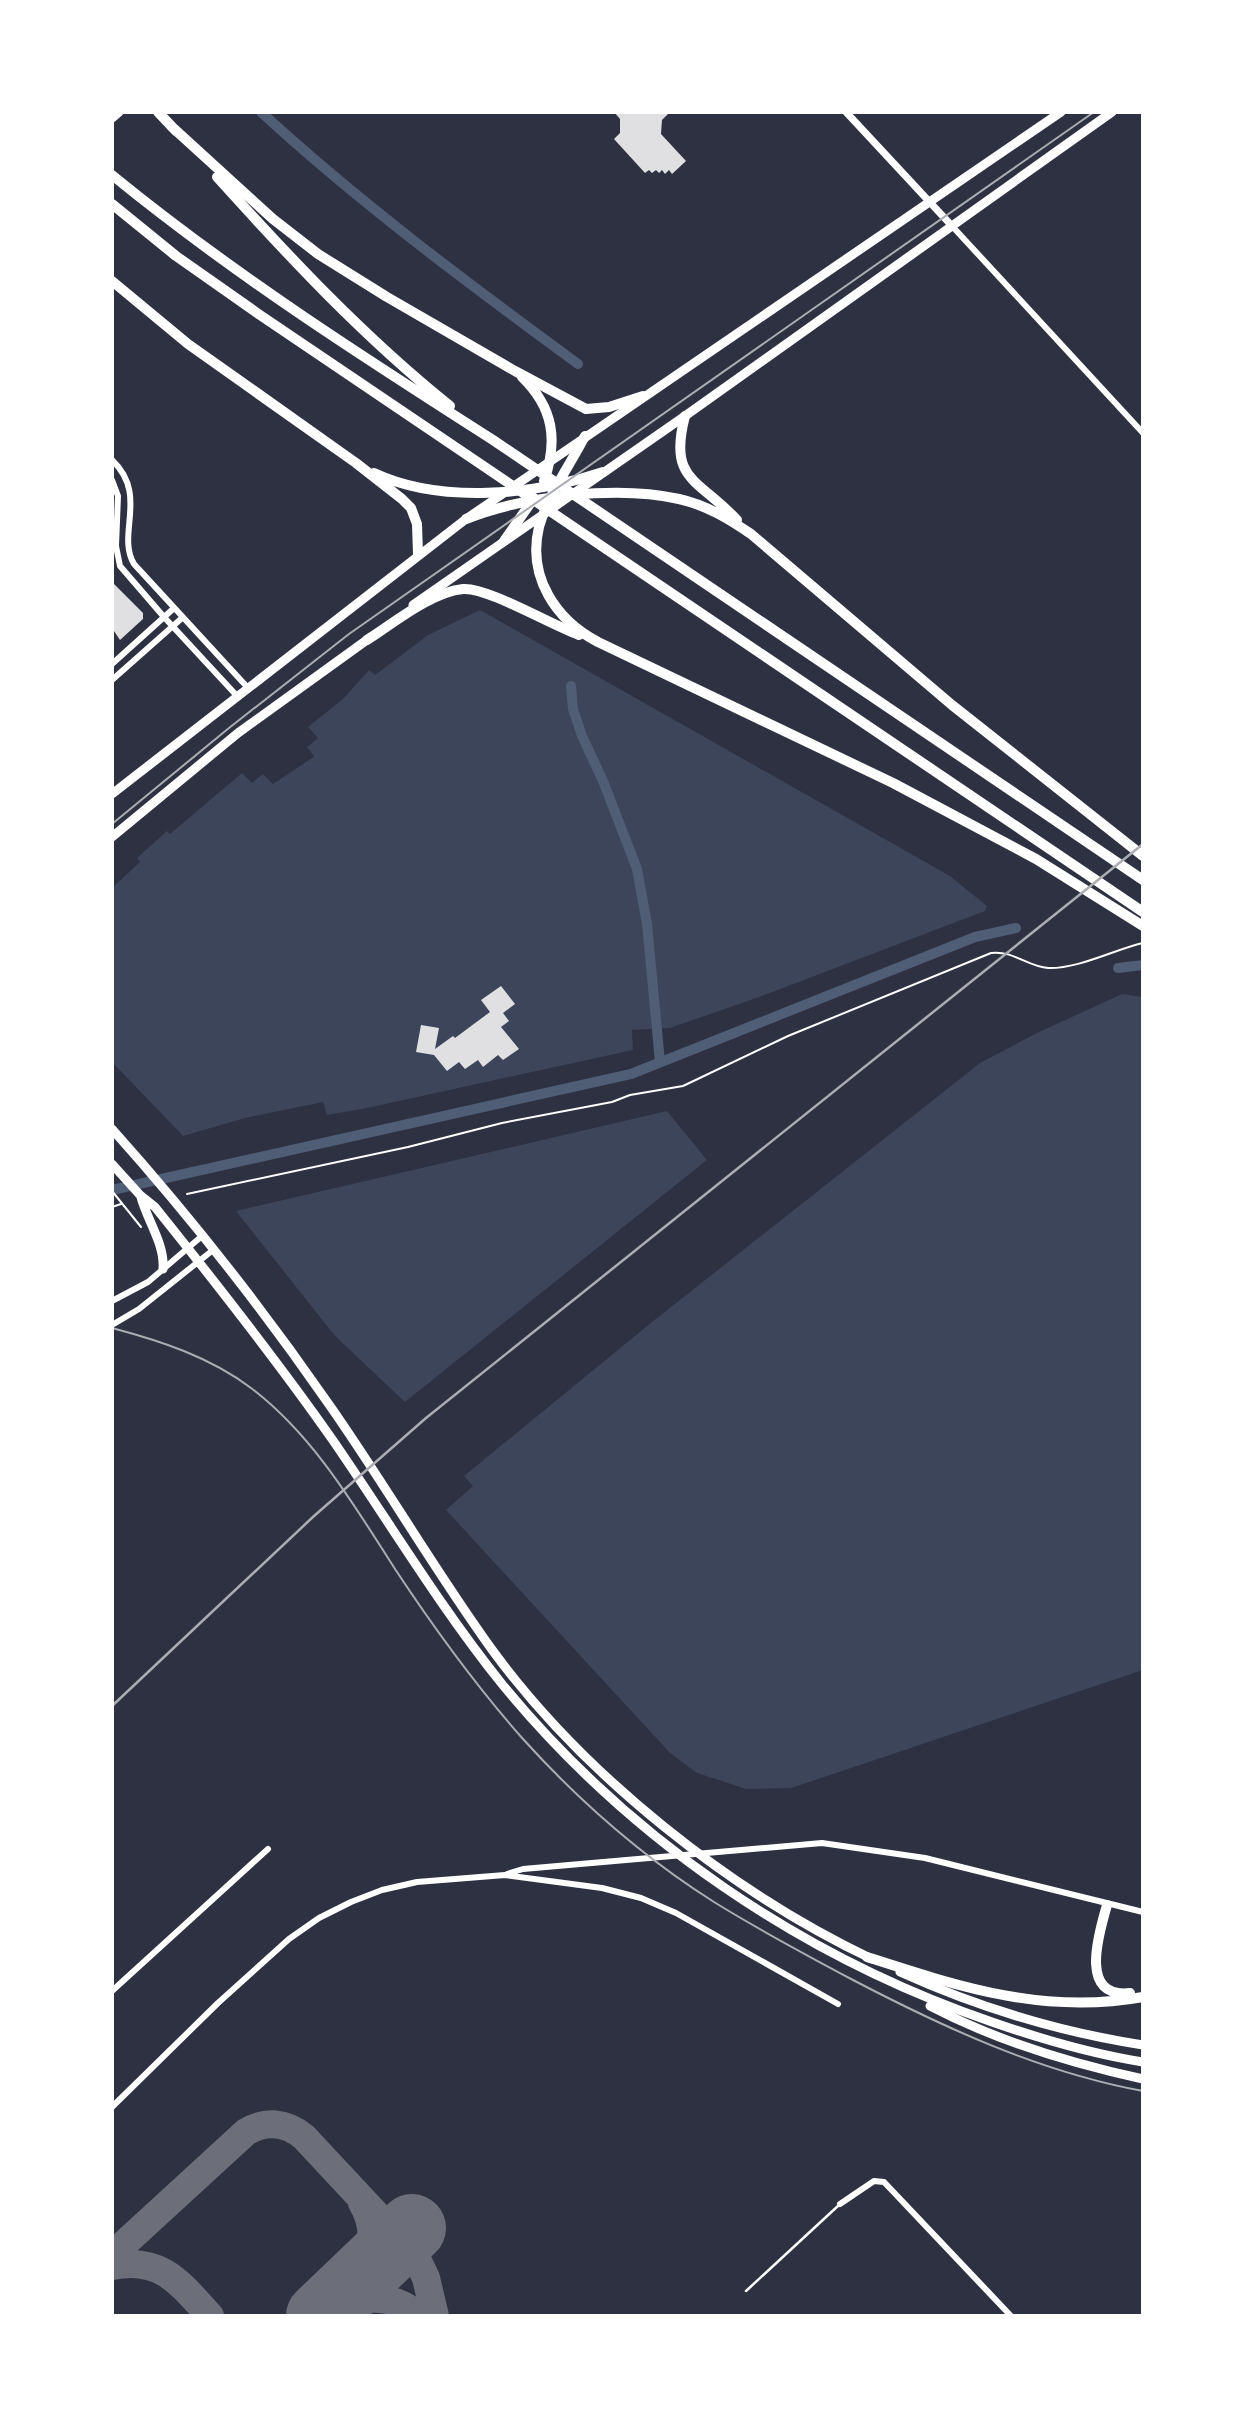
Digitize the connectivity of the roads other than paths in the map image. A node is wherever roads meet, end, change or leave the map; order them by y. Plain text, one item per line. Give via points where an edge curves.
1 (119, 112) edge
2 (158, 112) edge
3 (846, 112) edge
4 (1061, 112) edge
5 (1112, 112) edge
6 (112, 118) edge
7 (172, 126) junction
8 (113, 176) edge
9 (931, 202) junction
10 (112, 204) edge
11 (112, 214) edge
12 (952, 226) junction
13 (176, 256) junction
14 (112, 281) edge
15 (515, 371) junction
16 (643, 396) junction
17 (685, 416) junction
18 (1143, 433) edge
19 (585, 436) junction
20 (493, 440) junction
21 (112, 460) edge
22 (552, 460) junction
23 (356, 463) junction
24 (603, 472) junction
25 (112, 480) edge
26 (558, 485) junction
27 (540, 487) junction
28 (507, 490) junction
29 (568, 496) junction
30 (552, 498) junction
31 (532, 500) junction
32 (545, 512) junction
33 (466, 519) junction
34 (751, 534) junction
35 (504, 541) junction
36 (418, 554) junction
37 (173, 609) junction
38 (164, 617) junction
39 (182, 618) junction
40 (172, 626) junction
41 (367, 640) junction
42 (598, 642) junction
43 (112, 664) edge
44 (112, 680) edge
45 (249, 690) junction
46 (238, 697) junction
47 (112, 794) edge
48 (112, 837) edge
49 (1143, 856) edge
50 (1143, 880) edge
51 (1143, 912) edge
52 (1143, 926) edge
53 (112, 1129) edge
54 (113, 1166) edge
55 (140, 1195) junction
56 (201, 1236) junction
57 (188, 1248) junction
58 (213, 1250) junction
59 (199, 1262) junction
60 (163, 1269) junction
61 (112, 1301) edge
62 (112, 1325) edge
63 (268, 1849) dead end
64 (505, 1875) junction
65 (1107, 1905) junction
66 (1143, 1912) edge
67 (867, 1957) junction
68 (870, 1974) junction
69 (112, 1991) edge
70 (1143, 1991) edge
71 (1143, 1997) edge
72 (838, 2004) dead end
73 (1143, 2045) edge
74 (1143, 2062) edge
75 (1143, 2079) edge
76 (112, 2107) edge
77 (840, 2204) joint
78 (746, 2291) dead end
79 (1011, 2316) edge

1 - 6 main road
2 - 7 highway
3 - 9 street
4 - 9 main road
5 - 12 main road
7 - 15 highway via 318,254
7 - 20 highway via 346,315
8 - 20 highway via 262,288
9 - 12 street
9 - 16 main road
10 - 13 highway
11 - 13 highway
12 - 17 main road
12 - 18 street
13 - 51 highway
14 - 23 highway via 188,344
15 - 16 highway via 586,409
15 - 22 highway via 543,405 552,434
16 - 19 main road
17 - 24 main road
17 - 34 highway via 679,443 685,470
19 - 22 main road
19 - 26 highway
20 - 50 highway
21 - 37 street via 131,495 130,559
22 - 27 highway
22 - 28 main road
23 - 28 highway via 420,488
23 - 36 highway via 411,509 418,528
24 - 26 highway
24 - 29 main road
25 - 38 street via 118,496 118,560
26 - 27 highway
26 - 30 highway
27 - 28 highway
27 - 31 highway
28 - 33 main road
29 - 30 highway
29 - 32 main road
29 - 34 highway via 624,494 678,499 717,513
30 - 31 highway
30 - 32 highway
31 - 33 highway
31 - 35 highway
32 - 35 main road
32 - 42 highway via 537,544 545,589 563,617
33 - 36 main road
34 - 49 highway via 928,685
35 - 41 main road
36 - 45 main road
37 - 38 street
37 - 39 street
38 - 40 street
38 - 43 street
39 - 40 street
39 - 45 street
40 - 44 street
40 - 46 street
41 - 42 highway via 435,598 463,589 487,594
41 - 48 main road via 238,733
42 - 52 highway via 860,766 1059,873
45 - 46 main road
46 - 47 main road
53 - 56 main road
54 - 55 main road
55 - 57 main road
55 - 60 main road via 163,1255
56 - 57 street
56 - 58 main road
57 - 59 main road
57 - 60 street
58 - 59 street
58 - 67 main road via 328,1402 494,1652 563,1732 634,1801 703,1857
59 - 62 street via 139,1310
59 - 68 main road via 330,1437 502,1684 551,1738 654,1836 718,1884
60 - 61 street
63 - 69 street
64 - 65 street via 523,1869 822,1843 925,1858
64 - 72 street via 641,1898
64 - 76 street via 418,1882 351,1902 319,1918 218,2003
65 - 66 street
65 - 70 highway via 1096,1959 1100,1982 1114,1993
67 - 71 highway via 965,1988 1020,1999 1068,2003
67 - 73 main road via 992,2009
68 - 74 main road via 943,2006 1022,2032
68 - 75 main road via 1002,2040
77 - 78 lane
77 - 79 street via 874,2181 887,2183

